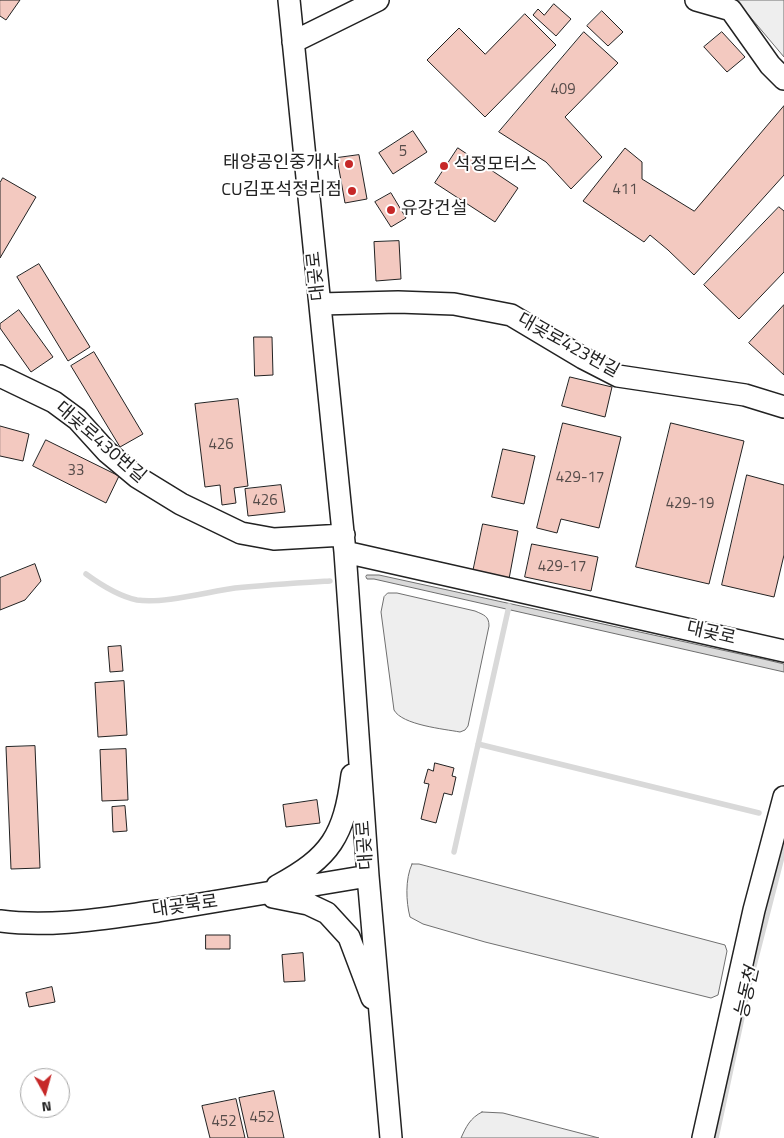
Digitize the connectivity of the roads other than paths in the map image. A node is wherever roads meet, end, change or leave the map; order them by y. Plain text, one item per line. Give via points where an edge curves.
1 (289, 0) edge
2 (378, 0) edge
3 (696, 0) edge
4 (293, 42) junction
5 (784, 79) edge
6 (320, 304) junction
7 (0, 376) edge
8 (784, 407) edge
9 (344, 544) junction
10 (784, 651) edge
11 (358, 730) junction
12 (784, 798) edge
13 (368, 876) junction
14 (263, 894) junction
15 (0, 921) edge
16 (382, 1027) junction
17 (391, 1138) edge
18 (703, 1138) edge

1 - 4 street, 대곶로
2 - 4 street
3 - 5 street via 731,10 770,65
4 - 6 street, 대곶로
6 - 8 street, 대곶로423번길 via 454,304 511,315 618,376 745,394
6 - 9 street, 대곶로
7 - 9 street, 대곶로430번길 via 54,402 77,419 137,477 181,504 241,533
9 - 10 street, 대곶로
9 - 11 street, 대곶로
11 - 13 street, 대곶로
11 - 14 street via 348,801 339,831 325,854 304,872
12 - 18 street via 754,910
13 - 14 street, 대곶북로
13 - 16 street, 대곶로
14 - 15 street, 대곶북로 via 90,921 21,924
14 - 16 street via 308,904 327,912 348,937
16 - 17 street, 대곶로

